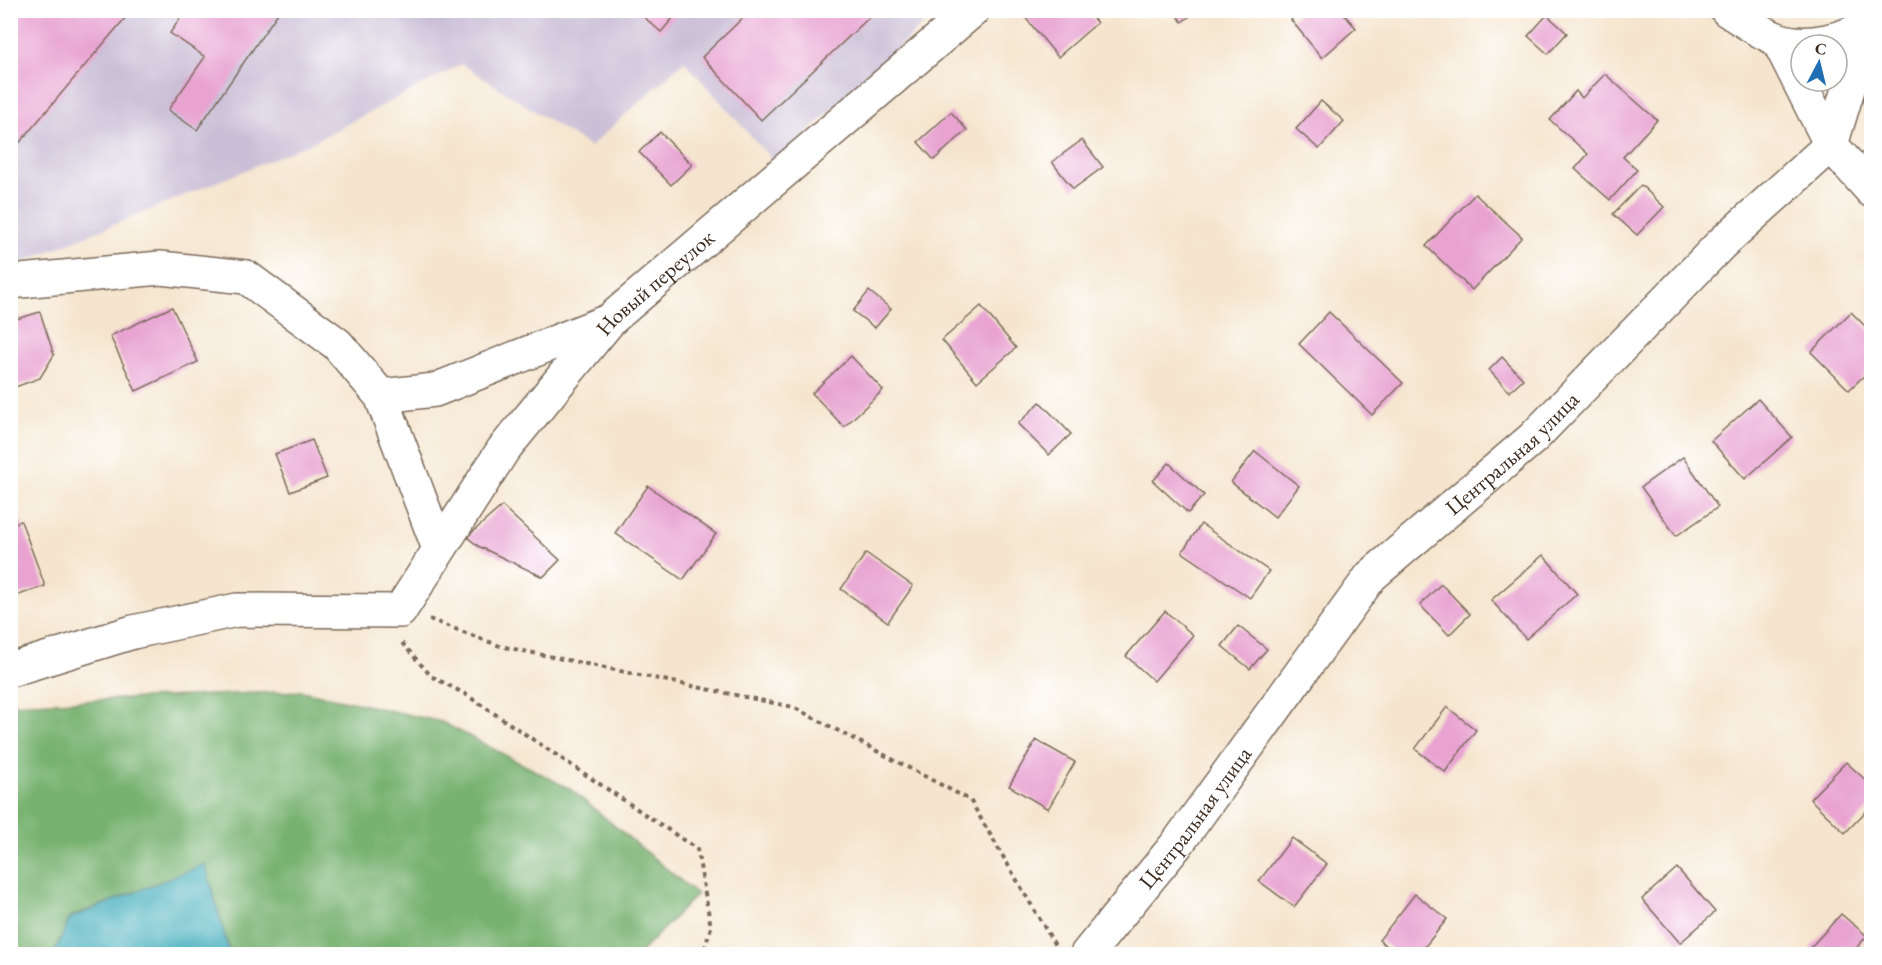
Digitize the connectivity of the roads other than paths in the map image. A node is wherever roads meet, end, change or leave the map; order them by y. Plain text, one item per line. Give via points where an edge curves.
1 (973, 10) edge
2 (1727, 10) edge
3 (1872, 23) edge
4 (1872, 37) edge
5 (1778, 40) junction
6 (1831, 145) junction
7 (1872, 191) edge
8 (10, 282) edge
9 (610, 320) junction
10 (381, 396) junction
11 (439, 549) junction
12 (10, 670) edge
13 (1087, 954) edge

1 - 9 street, Новый переулок
2 - 5 street
3 - 5 street via 1824,43
4 - 6 street via 1849,86
5 - 6 street
6 - 7 street
6 - 13 street, Центральная улица via 1721,244 1533,438 1371,576 1177,844
8 - 10 street via 160,268 246,277 337,344
9 - 10 street via 435,390
9 - 11 street, Новый переулок via 503,450
10 - 11 street
11 - 12 street, Новый переулок via 400,611 237,610 133,632

